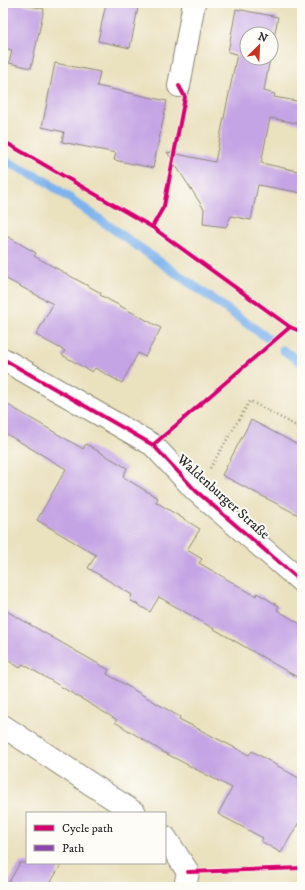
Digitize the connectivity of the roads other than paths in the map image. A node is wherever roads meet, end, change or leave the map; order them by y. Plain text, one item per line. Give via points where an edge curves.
1 (194, 3) edge
2 (179, 86) road end
3 (3, 359) edge
4 (302, 582) edge
5 (3, 726) edge
6 (133, 812) edge
7 (166, 839) edge
8 (186, 879) edge

1 - 2 street
3 - 4 street, Waldenburger Straße via 152,445 196,491
5 - 6 street
7 - 8 street

